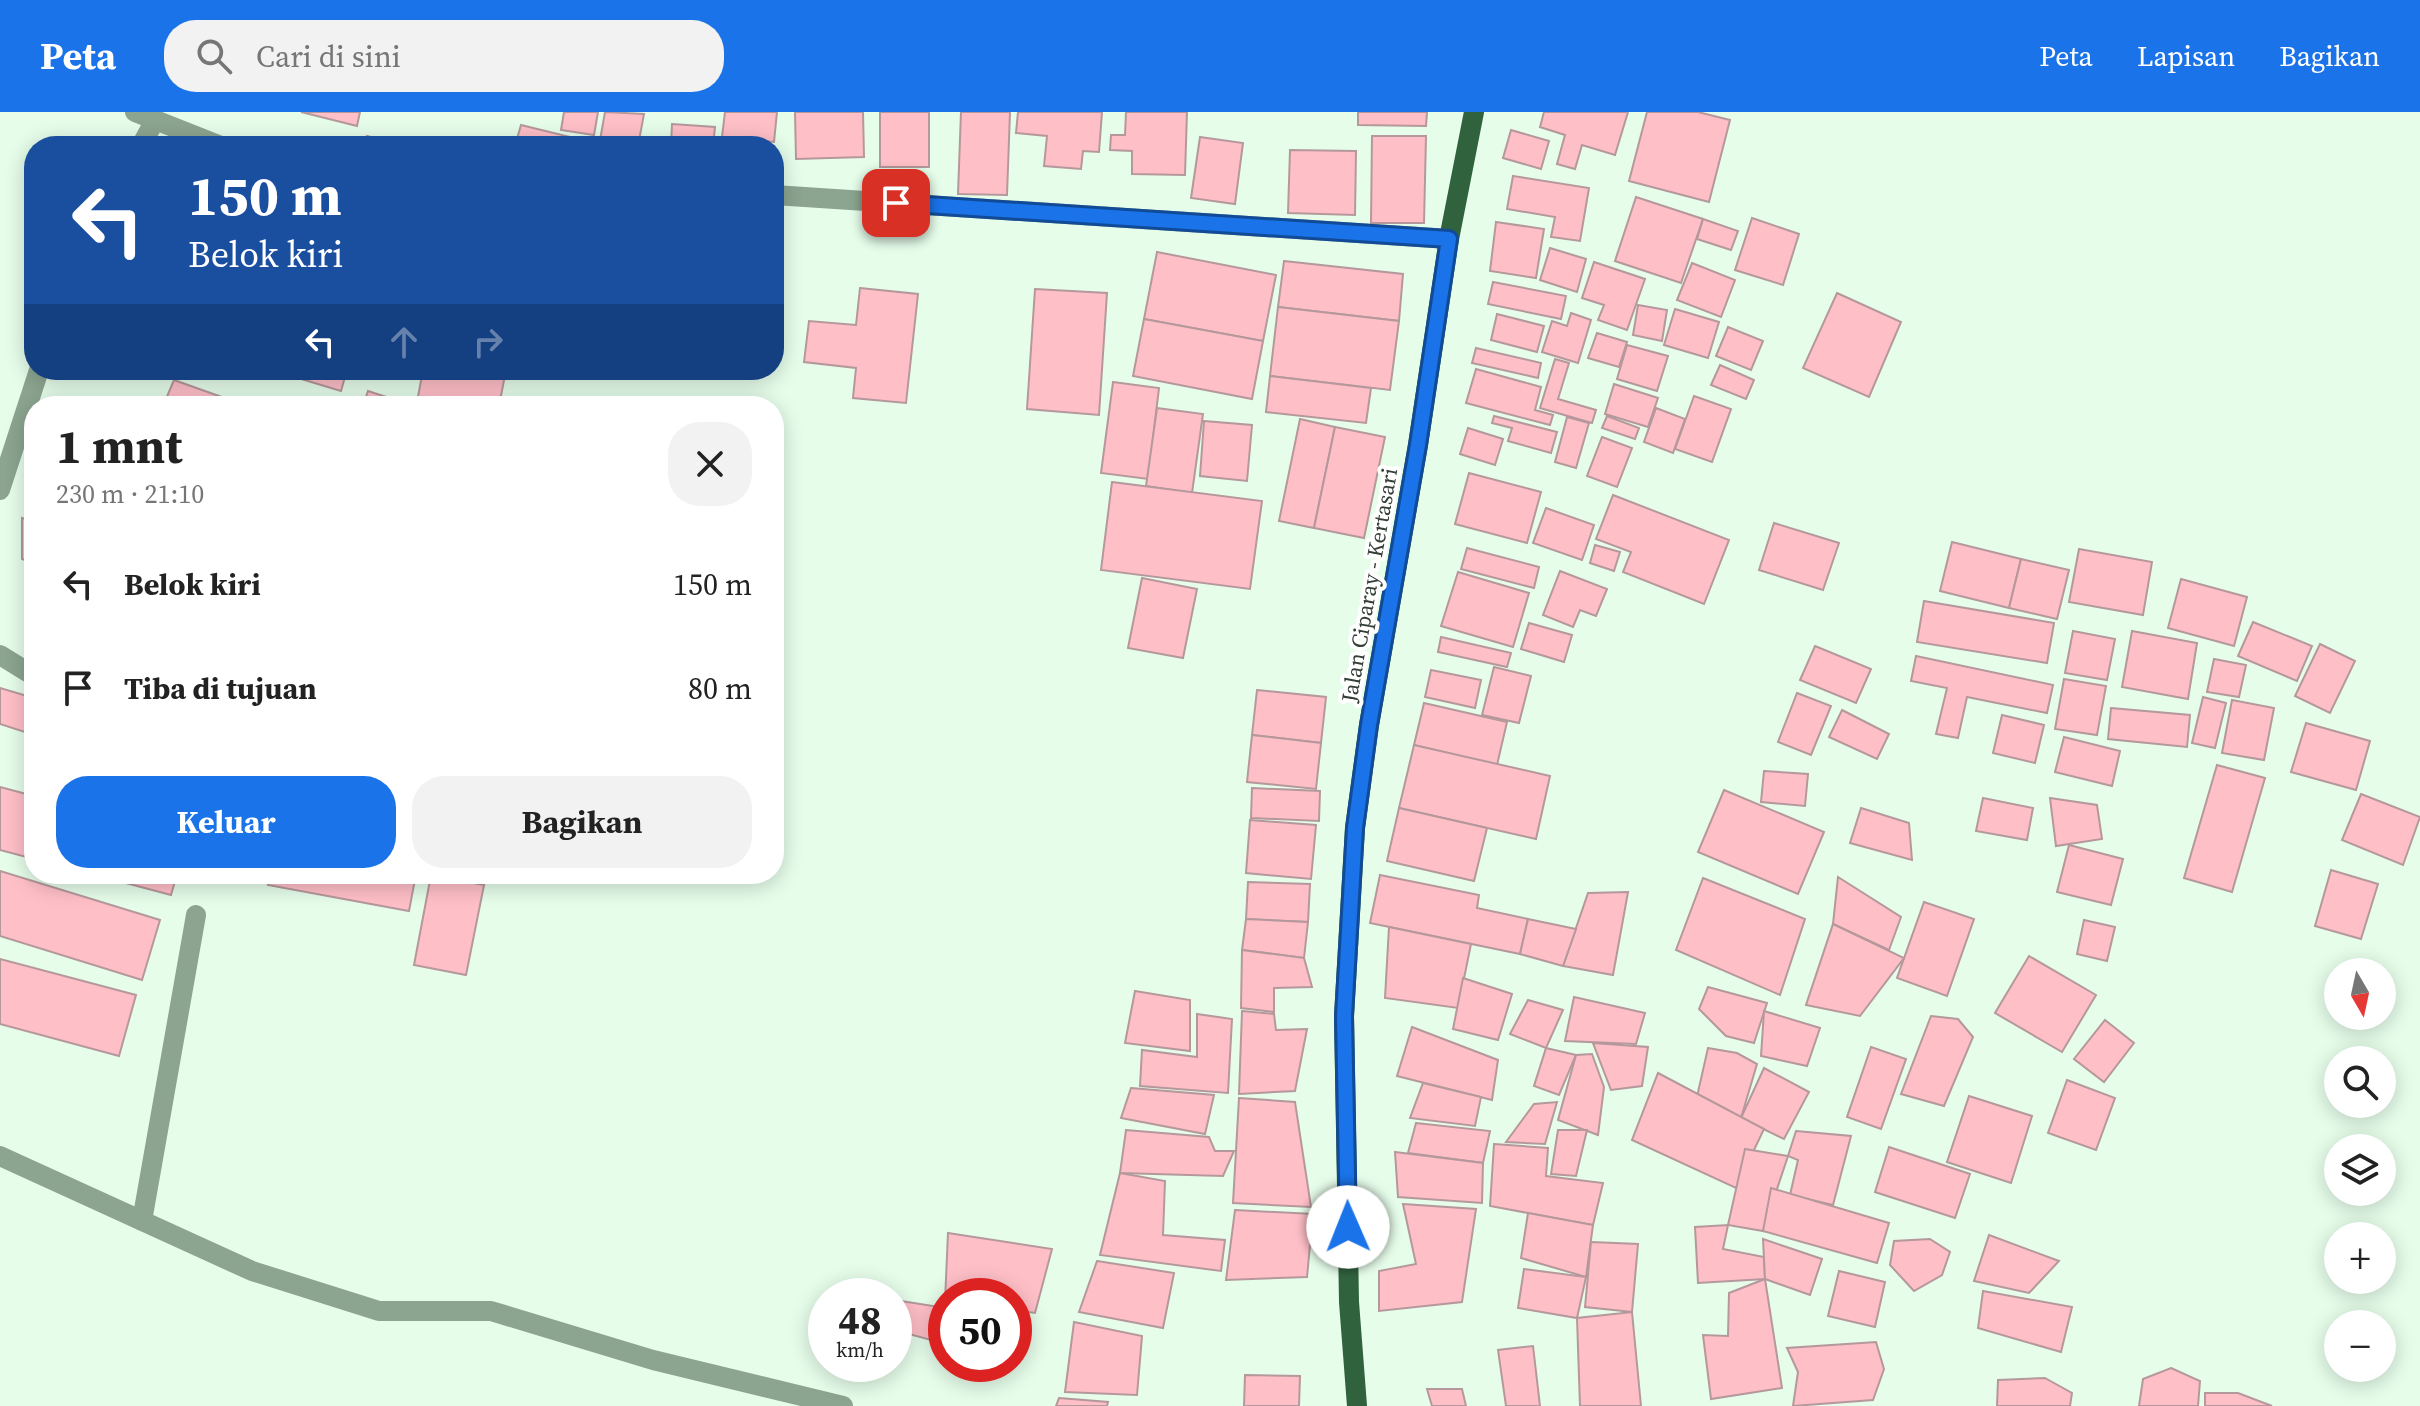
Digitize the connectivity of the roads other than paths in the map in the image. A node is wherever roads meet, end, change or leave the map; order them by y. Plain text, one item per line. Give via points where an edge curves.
1 (135, 112) edge
2 (1474, 112) edge
3 (155, 120) junction
4 (146, 136) edge
5 (196, 136) edge
6 (784, 196) edge
7 (1449, 239) junction
8 (24, 416) edge
9 (0, 490) edge
10 (0, 655) edge
11 (24, 670) edge
12 (196, 915) dead end
13 (0, 1156) edge
14 (142, 1221) junction
15 (843, 1406) edge
16 (1357, 1406) edge

1 - 3 street
2 - 7 main road, Jalan Ciparay - Kertasari
3 - 4 street
3 - 5 street
6 - 7 street
7 - 16 main road, Jalan Ciparay - Kertasari via 1355,828 1344,1016 1349,1302
8 - 9 street
10 - 11 street
12 - 14 street
13 - 14 street
14 - 15 street via 252,1271 379,1311 491,1311 653,1360

